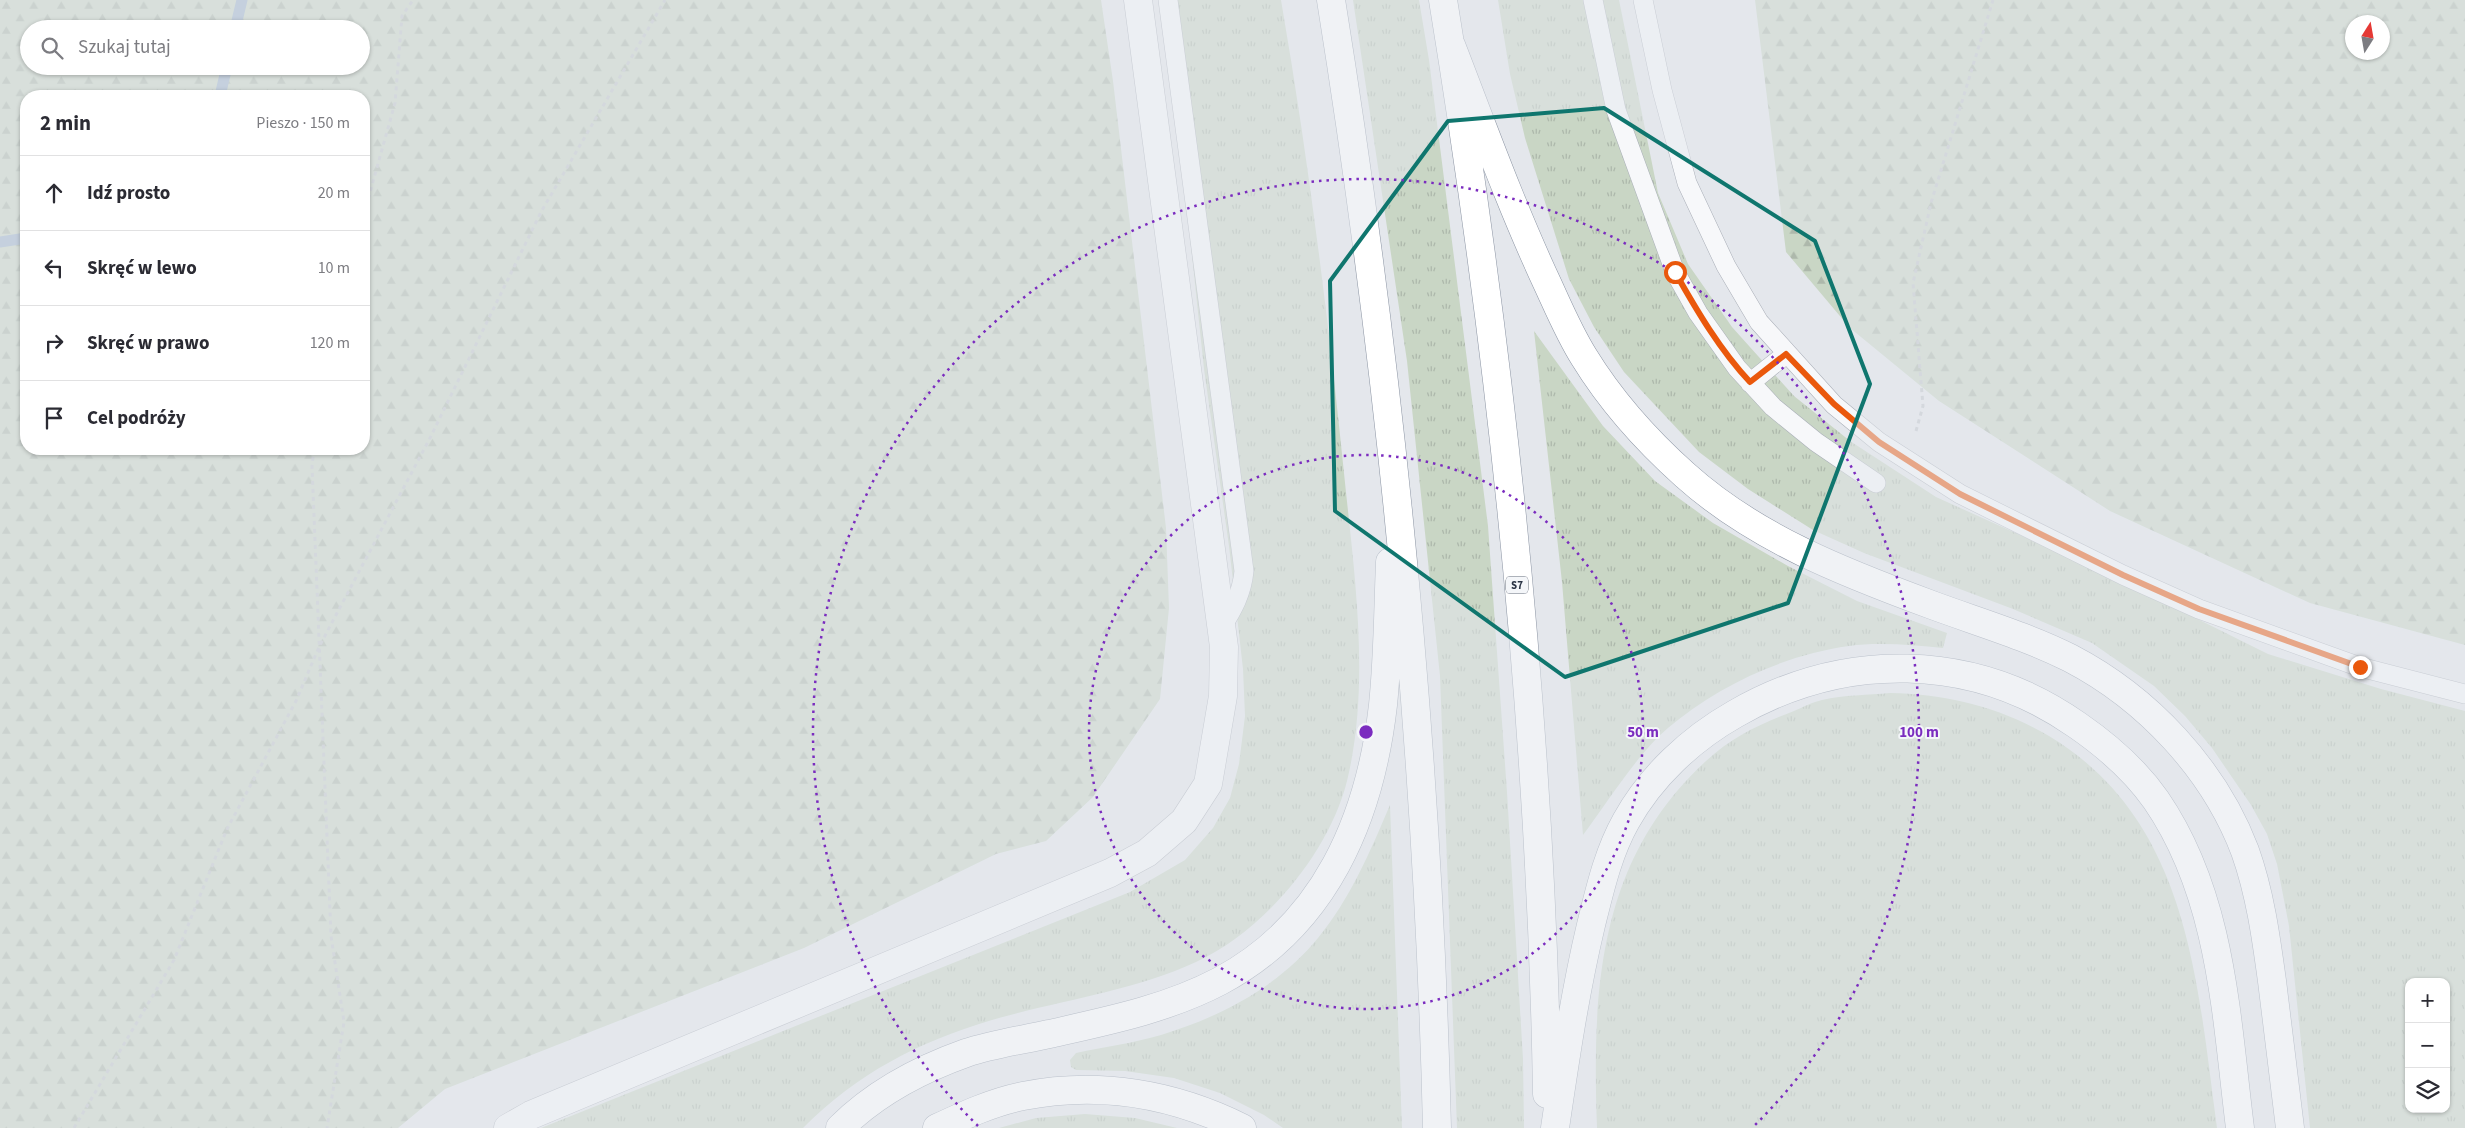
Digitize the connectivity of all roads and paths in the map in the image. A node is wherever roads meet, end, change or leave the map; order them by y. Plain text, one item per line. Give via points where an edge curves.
1 (413, 0) edge
2 (665, 0) edge
3 (1138, 0) edge
4 (1168, 0) edge
5 (1332, 0) edge
6 (1443, 0) edge
7 (1593, 0) edge
8 (1643, 0) edge
9 (1993, 0) edge
10 (1450, 45) junction
11 (370, 193) edge
12 (1786, 354) junction
13 (1750, 382) junction
14 (313, 455) edge
15 (1908, 458) junction
16 (1395, 470) junction
17 (1876, 483) dead end
18 (1221, 628) junction
19 (318, 647) junction
20 (2465, 694) edge
21 (74, 1128) edge
22 (327, 1128) edge
23 (508, 1128) edge
24 (840, 1128) edge
25 (937, 1128) edge
26 (1242, 1128) edge
27 (1437, 1128) edge
28 (1548, 1128) edge
29 (1555, 1128) edge
30 (2240, 1128) edge
31 (2290, 1128) edge

1 - 11 path via 402,16 395,103
2 - 19 path via 541,212 430,438
3 - 18 street
4 - 18 lane via 1244,571 1237,601
5 - 16 highway via 1362,199
6 - 10 highway, S7
7 - 13 lane via 1616,110 1675,272 1698,313 1736,368
8 - 12 lane via 1662,90 1687,183 1759,322
9 - 15 path via 1932,203 1913,283 1923,406
10 - 28 highway, S7 via 1488,315 1520,614 1538,874
10 - 31 highway via 1525,237 1566,325 1598,379 1660,452 1709,496 1799,550 1880,586 2019,636 2091,670 2138,702 2198,767 2240,841 2253,878 2267,948
12 - 13 lane
12 - 15 lane via 1834,404 1879,442
13 - 17 lane via 1773,407 1816,442
14 - 19 path
15 - 20 lane via 1960,494 2199,609 2360,667
16 - 24 highway via 1383,705 1370,780 1347,846 1325,887 1297,923 1260,956 1220,981 1170,1003 968,1052 921,1072 884,1093
16 - 27 highway via 1416,697
18 - 23 street via 1223,696 1208,784 1184,821 1147,853 1110,873 532,1115
19 - 21 path via 296,701 227,829 174,960
19 - 22 path via 331,936 344,1022
25 - 26 highway via 974,1111 1022,1096 1070,1089 1118,1090 1174,1100 1215,1114
29 - 30 highway via 1574,1006 1600,887 1615,842 1643,796 1658,776 1697,738 1761,699 1830,676 1892,668 1979,677 2036,700 2090,734 2118,757 2156,800 2186,854 2207,908 2222,988

